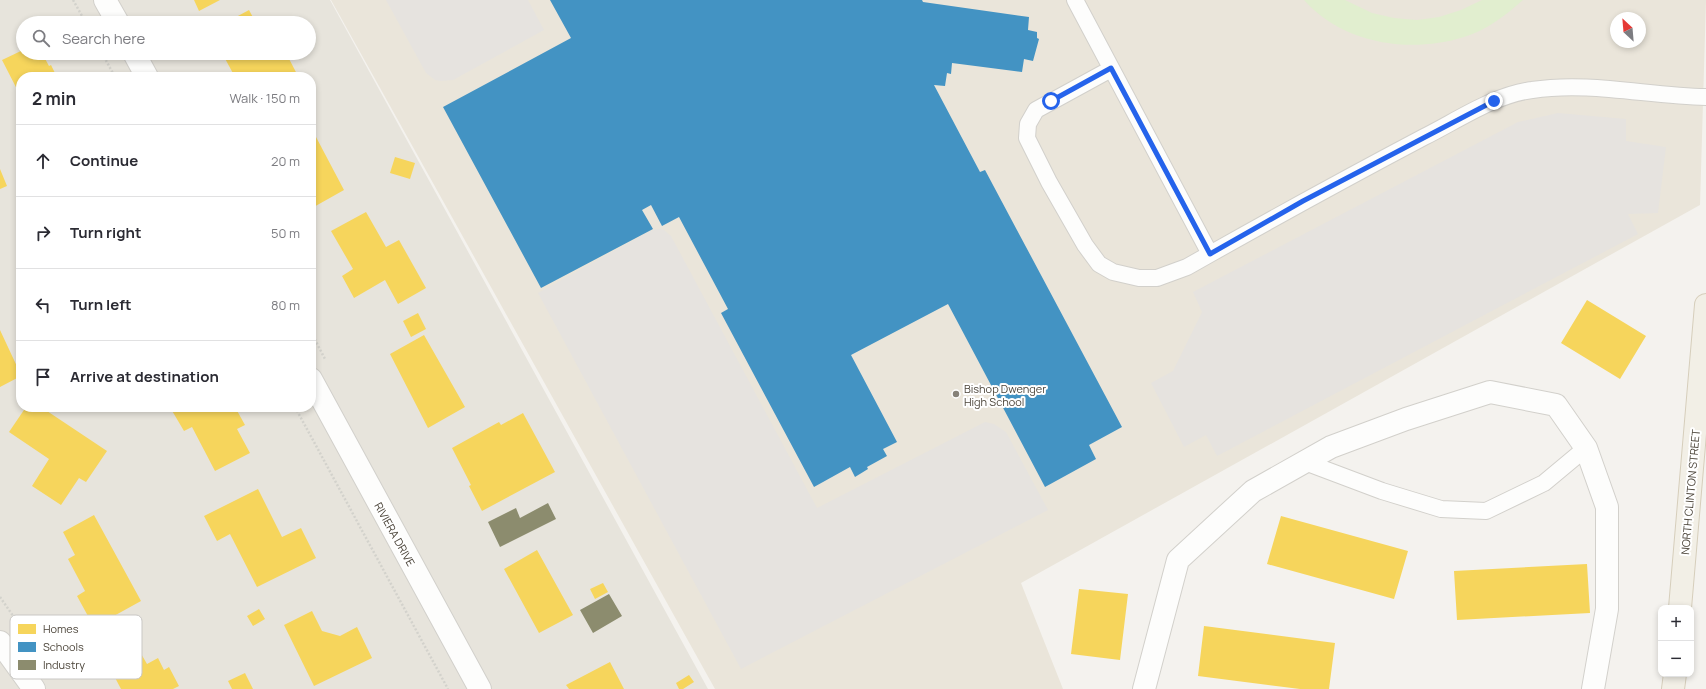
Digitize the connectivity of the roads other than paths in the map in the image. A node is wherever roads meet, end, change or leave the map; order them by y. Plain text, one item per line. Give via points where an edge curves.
1 (105, 0) edge
2 (1075, 0) edge
3 (114, 16) edge
4 (138, 60) edge
5 (1111, 68) junction
6 (144, 72) edge
7 (1706, 98) edge
8 (1210, 254) junction
9 (1706, 305) edge
10 (316, 388) edge
11 (1586, 448) junction
12 (1304, 462) junction
13 (1680, 605) edge
14 (0, 642) edge
15 (10, 656) edge
16 (1675, 677) edge
17 (27, 679) edge
18 (34, 689) edge
19 (480, 689) edge
20 (1144, 689) edge
21 (1593, 689) edge
22 (1674, 689) edge

1 - 3 street
2 - 5 lane
4 - 6 street
5 - 8 lane
5 - 8 lane via 1036,110 1028,124 1027,138 1049,182 1085,245 1099,264 1113,272 1139,278 1157,278
7 - 8 lane via 1572,86 1530,90 1501,99 1303,201
9 - 13 main road, NORTH CLINTON STREET
10 - 19 street, RIVIERA DRIVE
11 - 12 lane via 1544,483 1486,512 1441,509 1382,491
11 - 12 street via 1556,405 1490,392 1384,427 1331,447
11 - 21 street via 1607,507 1607,609
12 - 20 street via 1253,491 1178,560
14 - 15 street
16 - 22 main road
17 - 18 street

